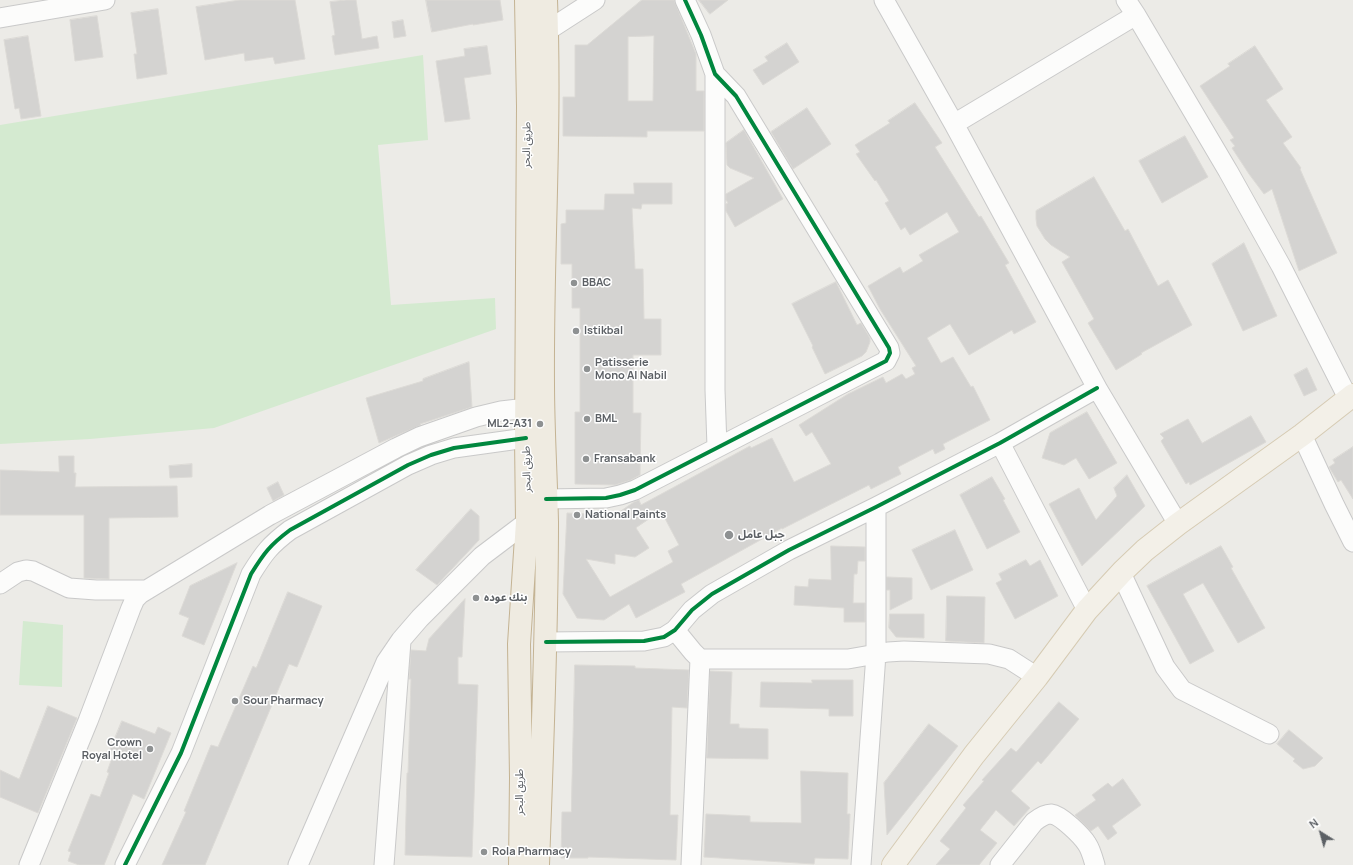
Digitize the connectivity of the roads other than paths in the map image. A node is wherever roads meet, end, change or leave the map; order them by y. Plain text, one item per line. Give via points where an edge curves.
1 (105, 0) edge
2 (526, 0) edge
3 (546, 0) edge
4 (595, 0) edge
5 (685, 0) edge
6 (884, 0) edge
7 (1131, 7) edge
8 (0, 18) edge
9 (547, 31) junction
10 (715, 74) junction
11 (954, 124) junction
12 (1097, 388) junction
13 (1351, 396) edge
14 (527, 408) junction
15 (1302, 435) junction
16 (526, 438) junction
17 (1000, 443) junction
18 (717, 447) junction
19 (546, 499) junction
20 (876, 507) junction
21 (527, 522) junction
22 (1178, 524) junction
23 (1353, 542) edge
24 (1121, 573) junction
25 (0, 584) edge
26 (145, 590) junction
27 (1087, 610) junction
28 (676, 630) junction
29 (402, 640) junction
30 (546, 642) junction
31 (876, 654) junction
32 (700, 660) junction
33 (1037, 677) junction
34 (1269, 734) dead end
35 (29, 865) edge
36 (125, 865) edge
37 (298, 865) edge
38 (384, 865) edge
39 (520, 865) edge
40 (538, 865) edge
41 (691, 865) edge
42 (861, 865) edge
43 (893, 865) edge
44 (1000, 865) edge
45 (1094, 865) edge

1 - 8 street
2 - 14 highway, طريق البحر
3 - 9 highway, طريق البحر
4 - 9 street
5 - 10 street
6 - 11 street
7 - 11 street
7 - 13 street via 1224,164
9 - 19 highway, طريق البحر via 542,384
10 - 18 street
10 - 18 street via 736,96 890,353 886,361
11 - 12 street
12 - 17 street
12 - 22 street
13 - 15 main road
14 - 16 highway, طريق البحر
14 - 26 street via 476,417 396,448 270,515
15 - 22 main road
15 - 23 street
16 - 21 highway, طريق البحر
16 - 36 street via 454,448 431,455 352,495 290,530 274,542 251,574 180,753
17 - 20 street
17 - 27 street
18 - 19 street via 635,490 620,495 606,498
19 - 30 highway, طريق البحر
20 - 28 street via 789,550 712,594 692,610
20 - 31 street
21 - 29 street via 482,556 420,618
21 - 39 highway, طريق البحر via 519,644
22 - 24 main road via 1144,550
24 - 27 main road
24 - 34 street via 1165,667 1182,690
25 - 26 street via 18,572 26,570 69,588
26 - 35 street via 135,599 131,608
27 - 33 main road
28 - 30 street via 644,641
28 - 32 street
29 - 37 street via 386,662
29 - 38 street
30 - 40 highway, طريق البحر
31 - 32 street via 841,659
31 - 33 street via 904,651 989,654 1008,659
31 - 42 street
32 - 41 street
33 - 43 main road via 974,755
44 - 45 street via 1034,822 1051,814 1058,816 1082,838 1092,855

